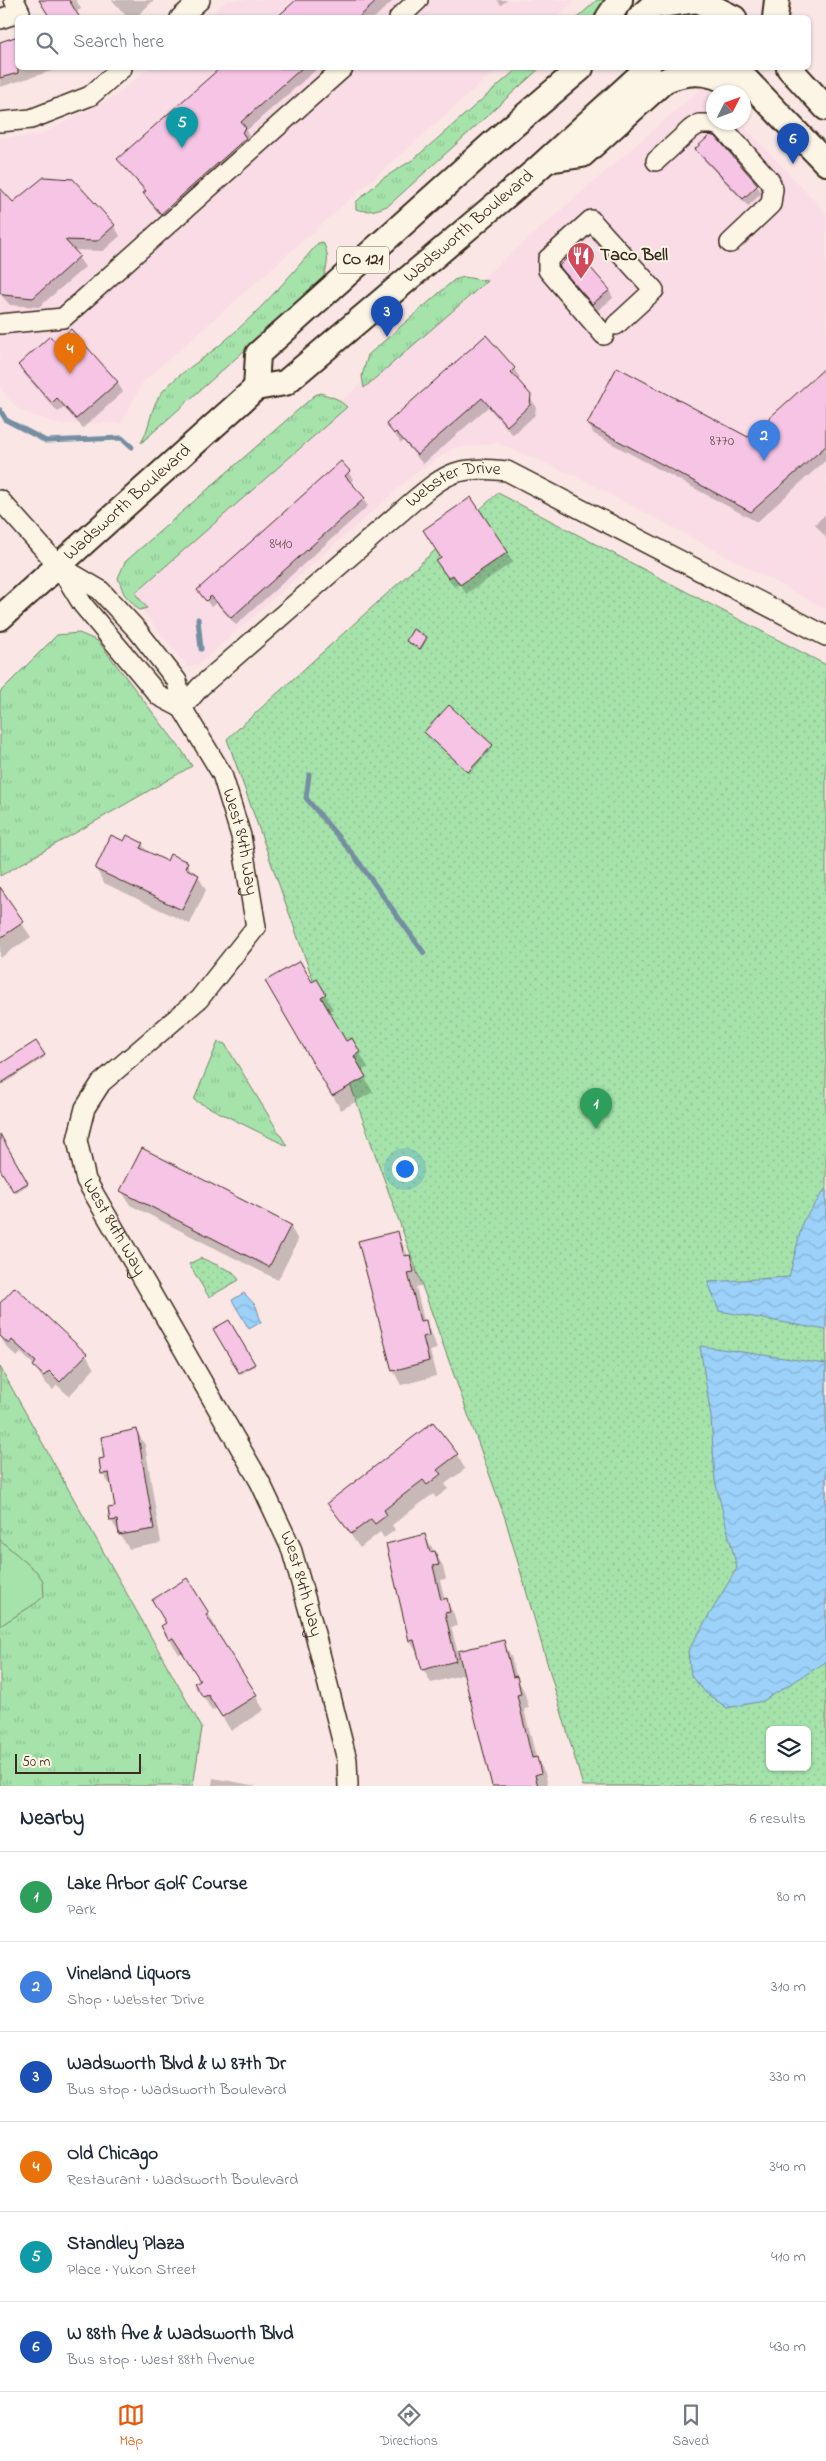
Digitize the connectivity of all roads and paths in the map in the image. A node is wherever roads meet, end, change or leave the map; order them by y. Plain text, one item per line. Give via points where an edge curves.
1 (14, 0) edge
2 (418, 0) edge
3 (620, 0) edge
4 (698, 0) edge
5 (777, 0) edge
6 (402, 15) edge
7 (610, 15) edge
8 (642, 15) edge
9 (690, 15) edge
10 (704, 15) edge
11 (728, 15) edge
12 (775, 15) edge
13 (0, 19) edge
14 (120, 70) edge
15 (341, 70) edge
16 (576, 70) edge
17 (646, 70) edge
18 (737, 70) edge
19 (794, 72) edge
20 (563, 75) edge
21 (732, 85) edge
22 (751, 105) edge
23 (826, 108) edge
24 (0, 122) edge
25 (787, 122) junction
26 (548, 160) junction
27 (656, 161) dead end
28 (826, 163) edge
29 (730, 243) dead end
30 (0, 324) edge
31 (610, 330) joint
32 (256, 388) junction
33 (0, 500) edge
34 (59, 566) junction
35 (0, 618) edge
36 (826, 636) edge
37 (182, 708) junction
38 (348, 1786) edge

1 - 13 street via 20,12
2 - 6 street
3 - 7 main road
4 - 8 main road via 652,6
4 - 9 main road
4 - 10 main road
4 - 11 main road
5 - 12 main road
14 - 24 street via 90,96 31,119
15 - 30 street via 63,318
16 - 20 main road, CO 121
17 - 26 main road, Wadsworth Boulevard / CO 121
18 - 25 main road
19 - 23 main road
20 - 32 main road, CO 121 via 493,143 258,354
21 - 26 main road via 709,73 676,75 664,81 582,155
22 - 25 main road via 758,113
25 - 28 main road
26 - 32 main road, Wadsworth Boulevard / CO 121 via 285,383
27 - 29 street via 691,128 706,123 722,127 770,181 773,189 771,204
31 - 31 street via 654,290 592,220 548,259 548,270
32 - 34 main road, Wadsworth Boulevard
33 - 34 street
34 - 35 main road, Wadsworth Boulevard
34 - 37 street via 83,605 160,696
36 - 37 street, Webster Drive via 507,471 461,469 443,477 411,503 200,687
37 - 38 street, West 84th Way via 222,774 241,836 256,927 199,999 101,1084 85,1108 77,1140 86,1180 260,1482 291,1548 347,1760

